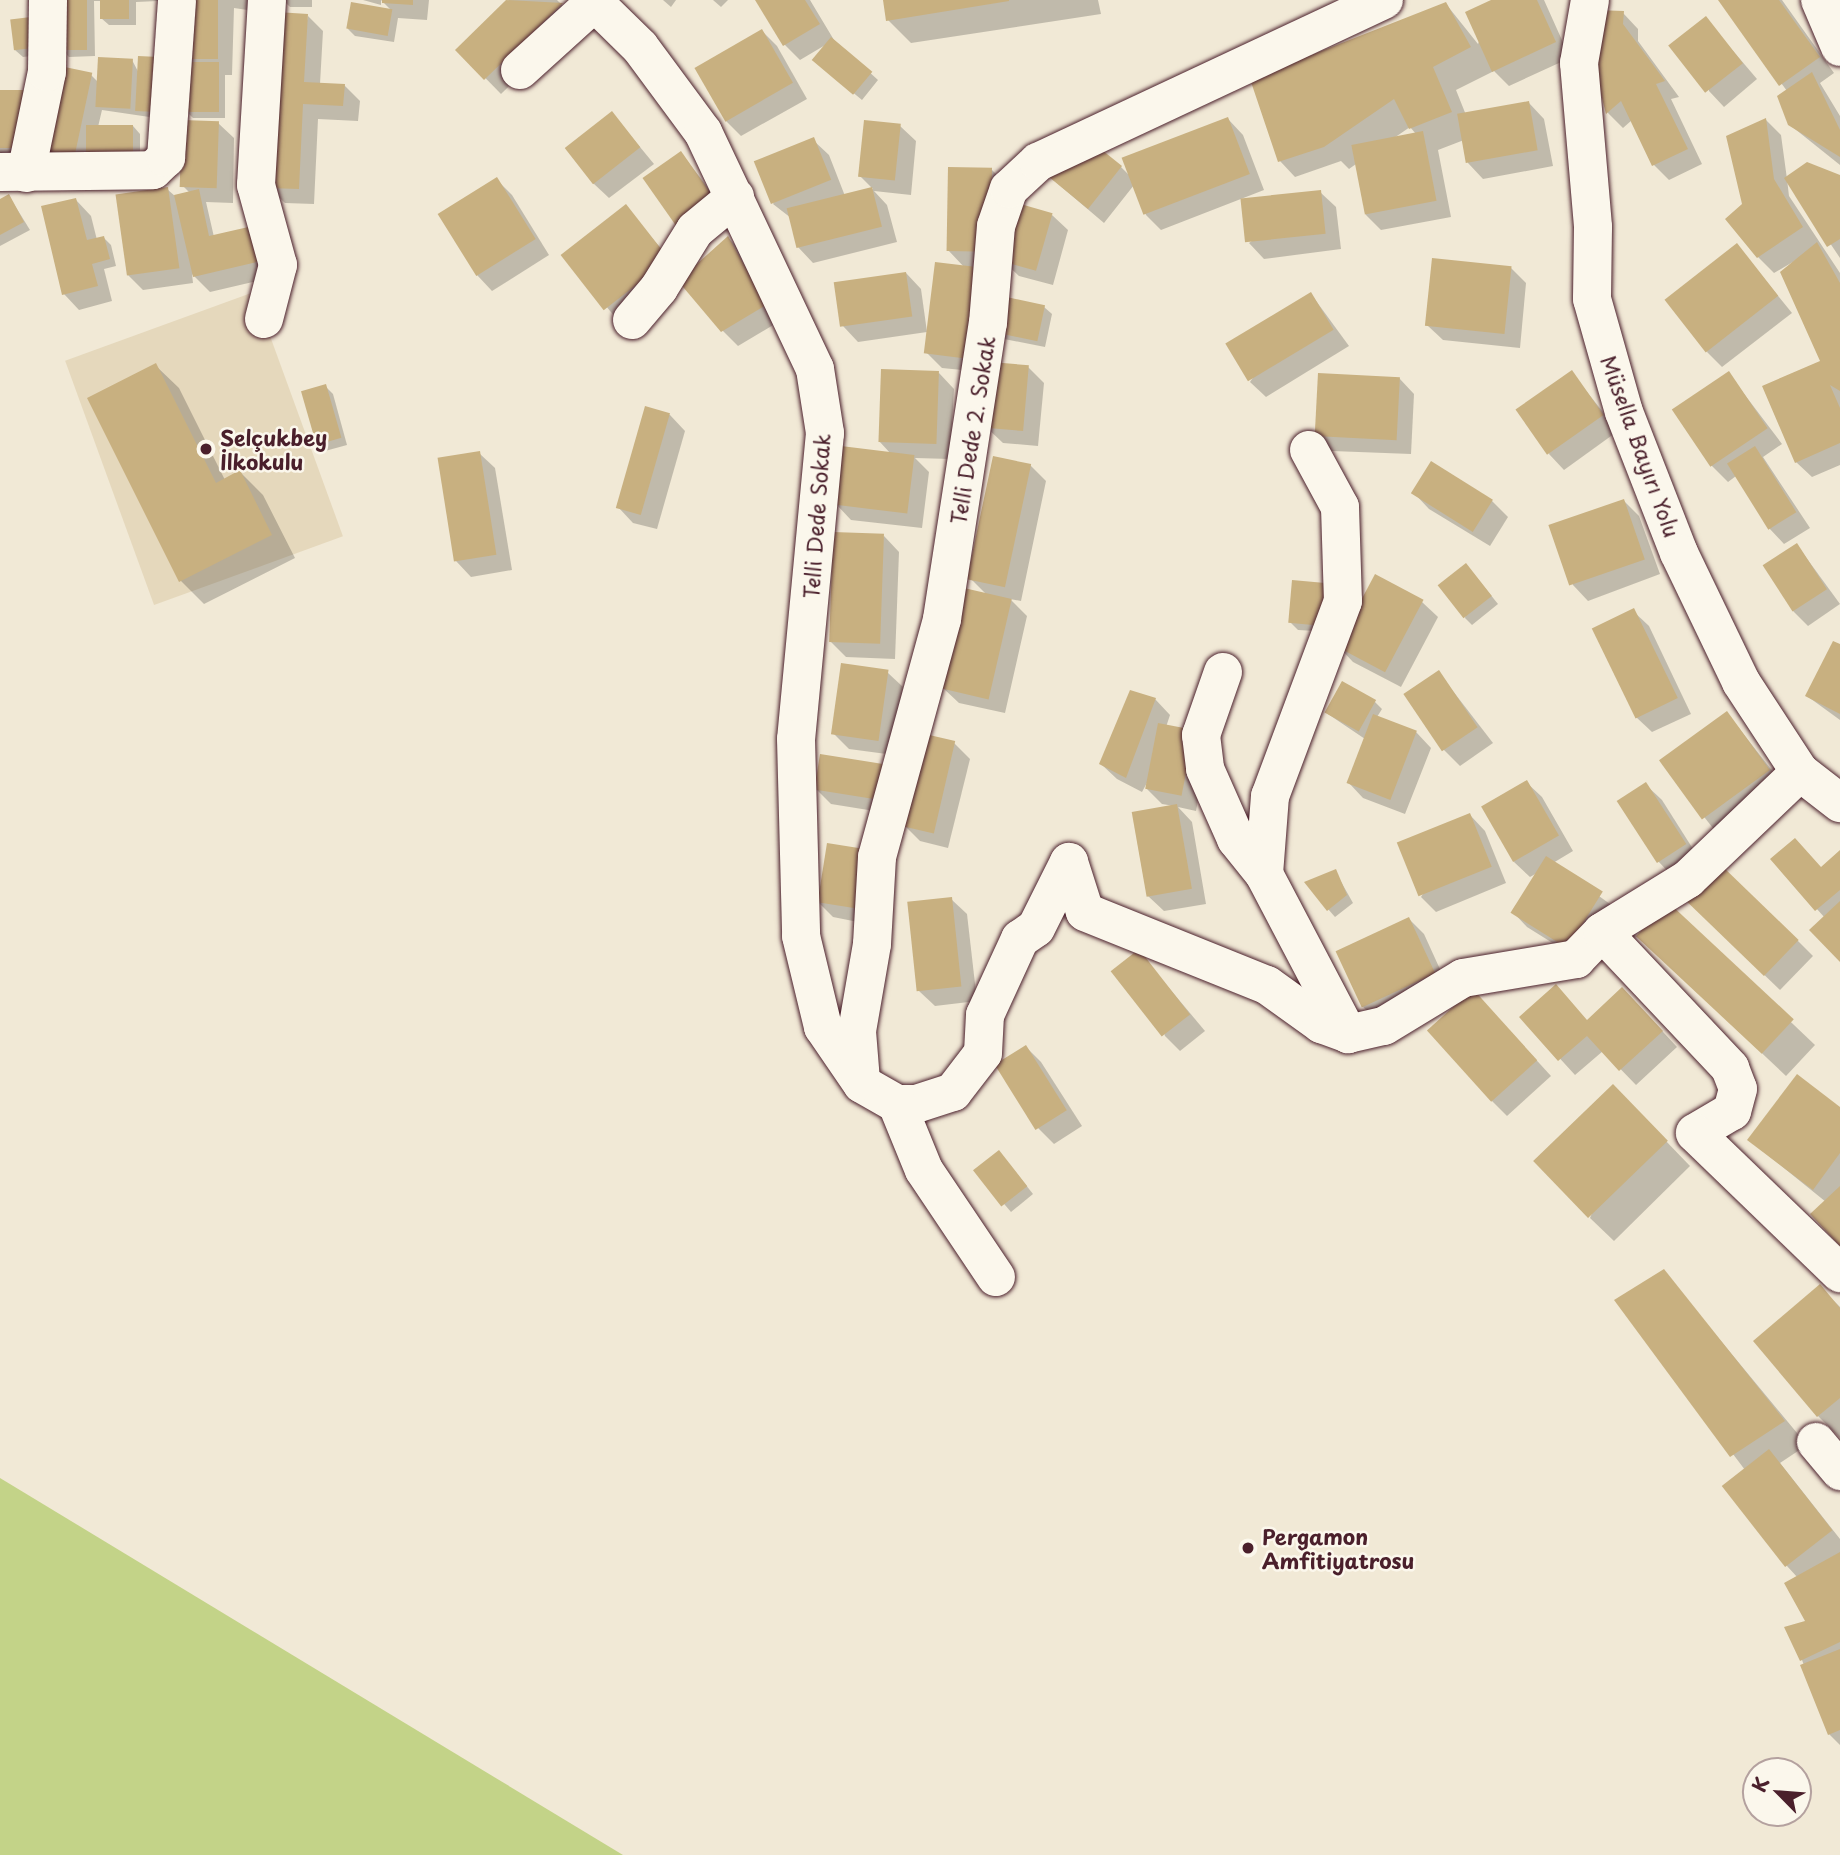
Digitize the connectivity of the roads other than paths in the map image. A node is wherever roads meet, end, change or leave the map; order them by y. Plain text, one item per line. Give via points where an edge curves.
1 (48, 0) edge
2 (177, 0) edge
3 (267, 0) edge
4 (1384, 0) edge
5 (1590, 0) edge
6 (1820, 0) edge
7 (594, 1) edge
8 (1840, 47) edge
9 (520, 70) dead end
10 (13, 172) edge
11 (735, 197) junction
12 (264, 319) dead end
13 (632, 320) dead end
14 (1309, 450) dead end
15 (1223, 672) dead end
16 (1800, 772) junction
17 (1840, 803) edge
18 (1264, 874) junction
19 (1602, 932) junction
20 (1348, 1034) junction
21 (862, 1084) junction
22 (897, 1104) junction
23 (1840, 1273) edge
24 (996, 1277) dead end

1 - 10 street via 47,72
2 - 10 street via 166,158 153,170
3 - 12 street via 256,185 278,265
4 - 21 street, Telli Dede 2. Sokak via 1038,162 1009,189 996,226 988,323 942,619 877,857 872,944 857,1031
5 - 16 street, Müsella Bayırı Yolu via 1579,63 1593,227 1592,299 1624,412 1679,553 1741,682
6 - 8 street
7 - 9 street
7 - 11 street, Telli Dede Sokak via 640,47 703,132
11 - 13 street via 695,230 659,288
11 - 21 street, Telli Dede Sokak via 815,369 825,433 796,739 796,854 801,936 823,1027
14 - 18 street via 1340,507 1343,601 1270,796
15 - 18 street via 1202,735 1205,769 1236,839
16 - 17 street, Müsella Bayırı Yolu
16 - 19 street via 1688,879
18 - 20 street
19 - 20 street via 1576,959 1463,978 1384,1026
19 - 23 street via 1730,1068 1738,1089 1732,1111 1695,1133
20 - 22 street via 1321,1024 1267,985 1085,912 1069,862 1036,928 1020,939 985,1015 982,1053 953,1092 916,1104
21 - 22 street
22 - 24 street via 924,1170

